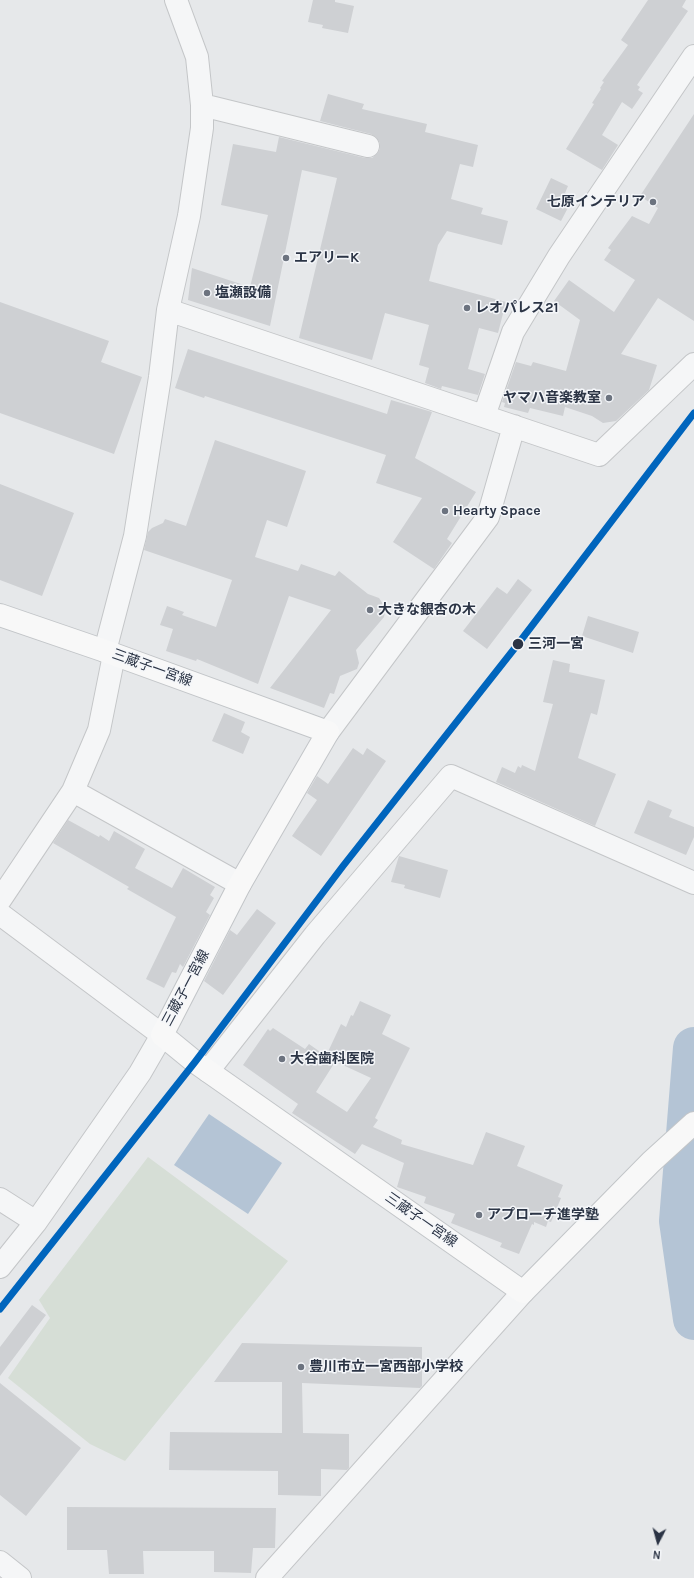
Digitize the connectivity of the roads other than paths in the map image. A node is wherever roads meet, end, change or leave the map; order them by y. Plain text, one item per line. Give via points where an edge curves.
1 (176, 0) edge
2 (694, 56) edge
3 (202, 105) junction
4 (368, 146) dead end
5 (168, 310) junction
6 (694, 364) edge
7 (484, 416) junction
8 (514, 426) junction
9 (0, 615) edge
10 (110, 653) junction
11 (328, 732) junction
12 (73, 791) junction
13 (694, 883) edge
14 (240, 884) junction
15 (0, 900) edge
16 (0, 914) edge
17 (162, 1035) junction
18 (208, 1071) junction
19 (694, 1123) edge
20 (0, 1199) edge
21 (36, 1222) junction
22 (0, 1267) edge
23 (523, 1292) junction
24 (0, 1562) edge
25 (20, 1578) edge
26 (267, 1578) edge

1 - 3 street via 197,57
2 - 7 street via 559,256 513,332
3 - 4 street
3 - 5 street via 202,128 189,216
5 - 7 street
5 - 10 street via 135,536
6 - 8 street via 599,455
7 - 8 street
8 - 11 street via 488,517
9 - 10 main road, 三蔵子一宮線
10 - 11 main road, 三蔵子一宮線
10 - 12 street via 99,730
11 - 14 main road, 三蔵子一宮線
12 - 14 street
12 - 15 street
13 - 18 street via 451,776 315,935
14 - 17 main road, 三蔵子一宮線
16 - 17 street
17 - 18 main road, 三蔵子一宮線
17 - 21 street via 140,1073
18 - 23 main road, 三蔵子一宮線
19 - 23 main road via 651,1162
20 - 21 street
21 - 22 street
23 - 26 street
24 - 25 street

